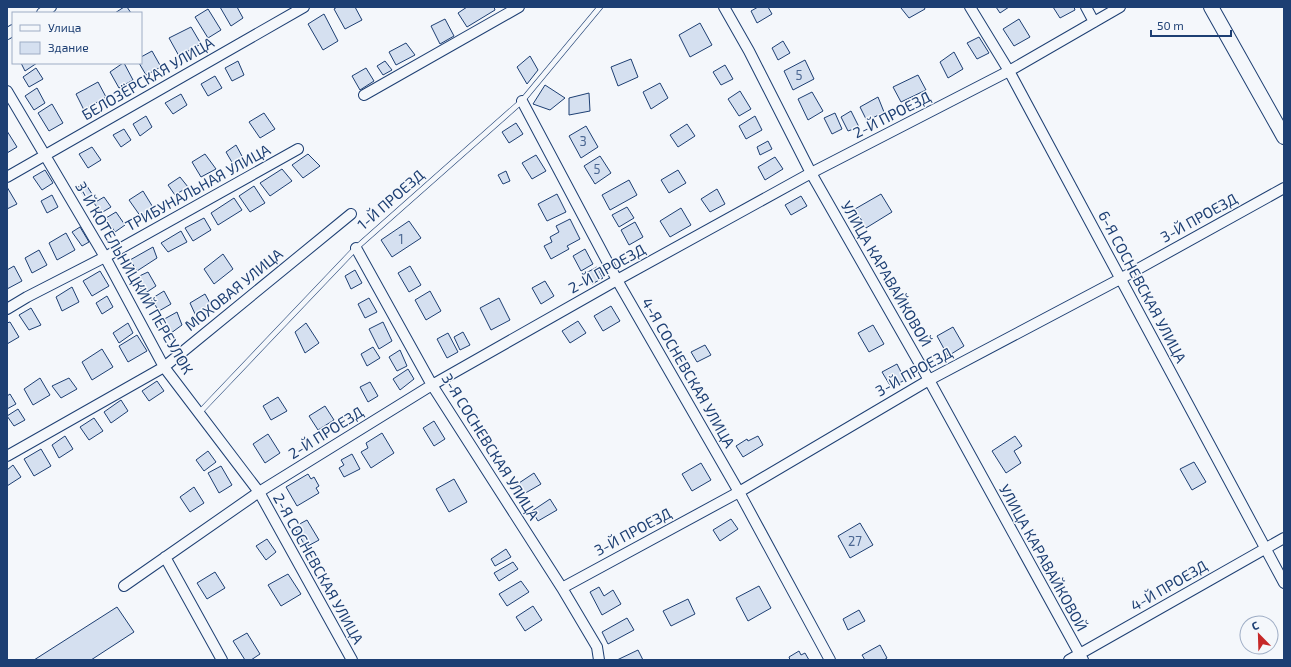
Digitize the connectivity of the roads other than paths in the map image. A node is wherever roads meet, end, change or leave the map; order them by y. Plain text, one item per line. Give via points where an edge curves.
1 (304, 7) edge
2 (519, 7) edge
3 (600, 7) edge
4 (724, 7) edge
5 (970, 7) edge
6 (1086, 7) edge
7 (1120, 7) edge
8 (1211, 7) edge
9 (1094, 22) junction
10 (1009, 71) junction
11 (7, 91) edge
12 (364, 95) dead end
13 (522, 101) junction
14 (1284, 137) edge
15 (298, 149) dead end
16 (46, 155) junction
17 (811, 173) junction
18 (7, 177) edge
19 (1284, 188) edge
20 (351, 214) dead end
21 (356, 248) junction
22 (105, 257) junction
23 (1120, 279) junction
24 (618, 280) junction
25 (7, 309) edge
26 (164, 367) junction
27 (929, 380) junction
28 (432, 385) junction
29 (199, 413) junction
30 (7, 455) edge
31 (259, 492) junction
32 (739, 492) junction
33 (1284, 538) edge
34 (1265, 549) junction
35 (165, 557) junction
36 (1284, 583) edge
37 (124, 586) dead end
38 (562, 588) junction
39 (1081, 657) edge
40 (222, 660) edge
41 (352, 660) edge
42 (599, 660) edge
43 (830, 660) edge
44 (1069, 660) edge

1 - 16 street, БЕЛОЗЁРСКАЯ УЛИЦА
2 - 12 street
3 - 13 lane, 1-Й ПРОЕЗД
4 - 17 street, УЛИЦА КАРАВАЙКОВОЙ
5 - 10 street, 6-Я СОСНЕВСКАЯ УЛИЦА
6 - 9 street
7 - 9 street, 2-Й ПРОЕЗД
8 - 14 main road
9 - 10 street, 2-Й ПРОЕЗД
10 - 17 street, 2-Й ПРОЕЗД
10 - 23 street, 6-Я СОСНЕВСКАЯ УЛИЦА
11 - 16 street, 3-Й КОТЕЛЬНИЦКИЙ ПЕРЕУЛОК
13 - 21 lane, 1-Й ПРОЕЗД
13 - 24 street, 4-Я СОСНЕВСКАЯ УЛИЦА
15 - 22 street, ТРИБУНАЛЬНАЯ УЛИЦА
16 - 18 street, БЕЛОЗЁРСКАЯ УЛИЦА
16 - 22 street, 3-Й КОТЕЛЬНИЦКИЙ ПЕРЕУЛОК
17 - 24 street, 2-Й ПРОЕЗД
17 - 27 street, УЛИЦА КАРАВАЙКОВОЙ
19 - 23 street, 3-Й ПРОЕЗД
20 - 26 street, МОХОВАЯ УЛИЦА
21 - 28 street, 3-Я СОСНЕВСКАЯ УЛИЦА
21 - 29 lane, 1-Й ПРОЕЗД
22 - 25 street, ТРИБУНАЛЬНАЯ УЛИЦА
22 - 26 street, 3-Й КОТЕЛЬНИЦКИЙ ПЕРЕУЛОК
23 - 27 street, 3-Й ПРОЕЗД
23 - 34 street, 6-Я СОСНЕВСКАЯ УЛИЦА
24 - 28 street, 2-Й ПРОЕЗД
24 - 32 street, 4-Я СОСНЕВСКАЯ УЛИЦА
26 - 29 street, 3-Й КОТЕЛЬНИЦКИЙ ПЕРЕУЛОК
26 - 30 street, МОХОВАЯ УЛИЦА
27 - 32 street, 3-Й ПРОЕЗД
27 - 39 street, УЛИЦА КАРАВАЙКОВОЙ
28 - 31 street, 2-Й ПРОЕЗД
28 - 38 street, 3-Я СОСНЕВСКАЯ УЛИЦА
29 - 31 street, 3-Й КОТЕЛЬНИЦКИЙ ПЕРЕУЛОК
31 - 35 street, 2-Й ПРОЕЗД
31 - 41 street, 2-Я СОСНЕВСКАЯ УЛИЦА
32 - 38 street, 3-Й ПРОЕЗД
32 - 43 street, 4-Я СОСНЕВСКАЯ УЛИЦА
33 - 34 street, 4-Й ПРОЕЗД
34 - 36 street, 6-Я СОСНЕВСКАЯ УЛИЦА
34 - 39 street, 4-Й ПРОЕЗД
35 - 37 street, 2-Й ПРОЕЗД
35 - 40 street
38 - 42 street, 3-Я СОСНЕВСКАЯ УЛИЦА via 597,647
39 - 44 street, 4-Й ПРОЕЗД

